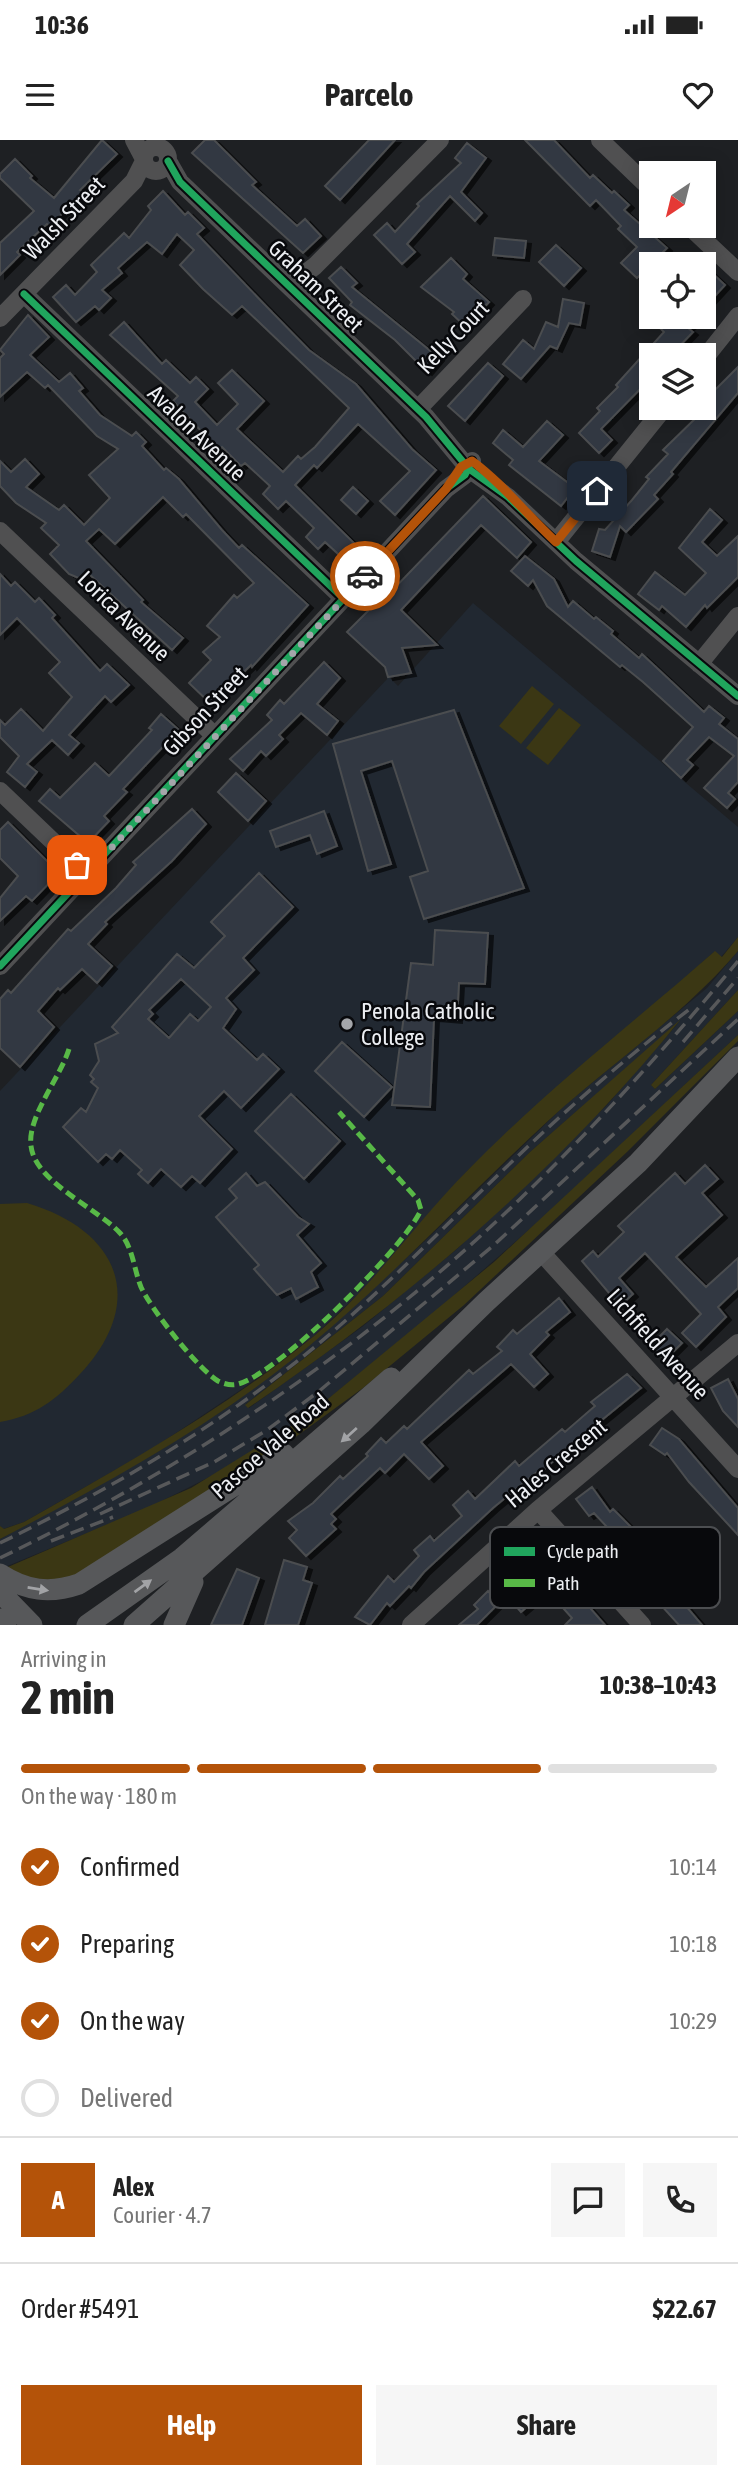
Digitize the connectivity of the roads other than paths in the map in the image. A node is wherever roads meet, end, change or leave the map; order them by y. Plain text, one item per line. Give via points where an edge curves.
1 (134, 140) edge
2 (175, 140) edge
3 (440, 140) edge
4 (600, 140) edge
5 (154, 157) edge
6 (639, 177) edge
7 (702, 238) edge
8 (738, 272) edge
9 (292, 289) junction
10 (24, 294) junction
11 (523, 299) dead end
12 (738, 316) edge
13 (0, 318) edge
14 (716, 344) edge
15 (422, 413) junction
16 (654, 420) edge
17 (469, 465) junction
18 (0, 531) edge
19 (556, 542) junction
20 (344, 599) junction
21 (738, 616) edge
22 (699, 664) junction
23 (738, 696) edge
24 (215, 736) junction
25 (0, 791) edge
26 (87, 874) junction
27 (0, 966) edge
28 (738, 1057) edge
29 (541, 1252) junction
30 (486, 1302) junction
31 (738, 1343) edge
32 (672, 1397) junction
33 (344, 1415) junction
34 (738, 1469) edge
35 (537, 1510) junction
36 (518, 1527) edge
37 (553, 1527) edge
38 (490, 1553) edge
39 (201, 1569) junction
40 (0, 1574) edge
41 (0, 1592) edge
42 (626, 1608) edge
43 (0, 1619) edge
44 (6, 1625) edge
45 (33, 1625) edge
46 (87, 1625) edge
47 (134, 1625) edge
48 (174, 1625) edge
49 (411, 1625) edge
50 (642, 1625) edge

1 - 5 street, Graham Street
2 - 5 street, Walsh Street
3 - 9 street
4 - 6 street
5 - 9 street, Graham Street
5 - 10 street, Walsh Street
7 - 8 street
9 - 15 street, Graham Street
10 - 13 street, Walsh Street
10 - 20 street, Avalon Avenue
11 - 15 street, Kelly Court
12 - 14 street
15 - 17 street, Graham Street via 446,431
16 - 19 street
17 - 19 street, Graham Street via 494,476
17 - 20 street, Gibson Street
18 - 24 street, Lorica Avenue
19 - 22 street, Graham Street
20 - 24 street, Gibson Street
21 - 22 street
22 - 23 street, Graham Street
24 - 26 street, Gibson Street
25 - 26 street
26 - 27 street, Gibson Street
28 - 29 main road, Pascoe Vale Road via 638,1163
29 - 30 main road, Pascoe Vale Road
29 - 32 street, Lichfield Avenue
30 - 33 main road, Pascoe Vale Road
30 -> 39 main road, Pascoe Vale Road via 361,1424
31 - 32 street, Hales Crescent
32 - 34 street, Lichfield Avenue
32 - 35 street, Hales Crescent
40 -> 33 main road via 37,1590 79,1584
46 -> 33 main road, Pascoe Vale Road via 182,1558
35 - 36 street, Hales Crescent
35 - 37 street
38 - 49 street, Hales Crescent
39 - 47 main road, Pascoe Vale Road
39 - 48 main road
41 - 45 main road
42 - 50 street
43 - 44 main road

